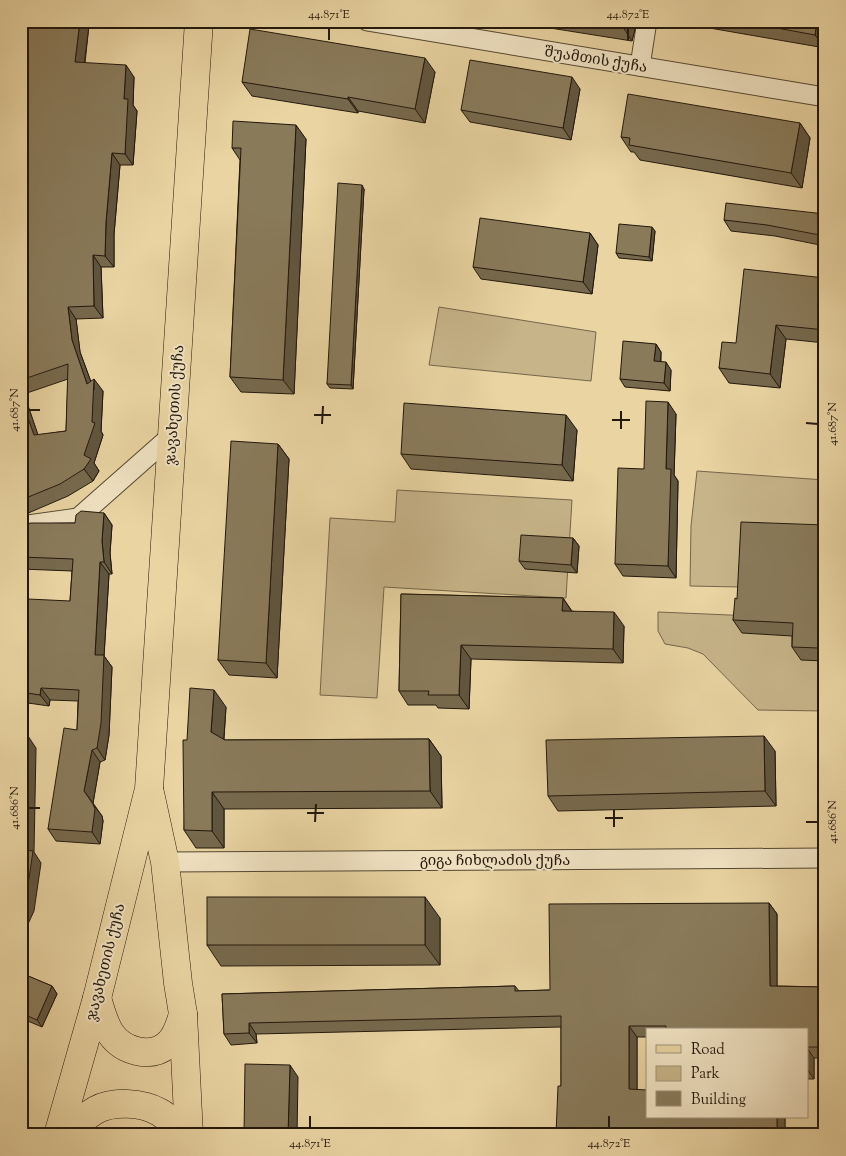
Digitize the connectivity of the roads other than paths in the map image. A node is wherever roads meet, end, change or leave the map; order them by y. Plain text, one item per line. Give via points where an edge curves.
1 (199, 21) edge
2 (367, 21) edge
3 (647, 21) edge
4 (640, 66) junction
5 (825, 96) edge
6 (172, 435) junction
7 (21, 526) edge
8 (149, 789) junction
9 (825, 858) edge
10 (165, 862) junction
11 (97, 998) junction
12 (183, 1014) junction
13 (58, 1135) edge
14 (66, 1135) edge
15 (180, 1135) edge
16 (189, 1135) edge

1 - 6 main road, ჯავახეთის ქუჩა
2 - 4 street, შუამთის ქუჩა
3 - 4 street
4 - 5 street, შუამთის ქუჩა
6 - 7 street via 78,518
6 - 8 main road, ჯავახეთის ქუჩა
8 - 10 main road, ჯავახეთის ქუჩა
8 - 11 main road, ჯავახეთის ქუჩა
9 - 10 street, გიგა ჩიხლაძის ქუჩა
10 - 12 main road, ჯავახეთის ქუჩა
11 - 12 main road via 104,1023 126,1049 149,1052 166,1046
11 - 13 main road, ჯავახეთის ქუჩა
12 - 16 main road, ჯავახეთის ქუჩა
14 - 15 main road via 80,1120 111,1104 145,1106 160,1112

